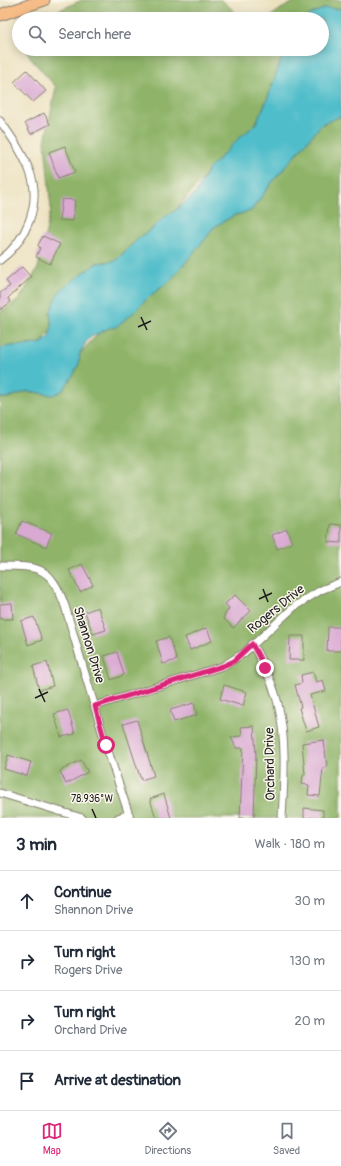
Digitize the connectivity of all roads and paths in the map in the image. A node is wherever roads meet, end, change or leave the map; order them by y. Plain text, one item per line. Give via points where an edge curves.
1 (44, 0) edge
2 (0, 15) edge
3 (0, 122) edge
4 (0, 260) edge
5 (0, 566) edge
6 (341, 582) edge
7 (252, 644) junction
8 (95, 706) junction
9 (0, 793) edge
10 (130, 816) edge
11 (82, 818) edge
12 (118, 818) edge
13 (282, 818) edge

1 - 2 main road
3 - 4 street via 26,162 34,186 34,198 24,232 11,251
5 - 8 street, Shannon Drive via 26,566 38,569 48,574 56,585 65,606
6 - 7 street, Rogers Drive via 295,606
7 - 8 street, Rogers Drive via 234,661 223,666
7 - 13 street, Orchard Drive via 272,685 282,721 285,751
8 - 10 street, Shannon Drive
9 - 11 street
10 - 12 street

